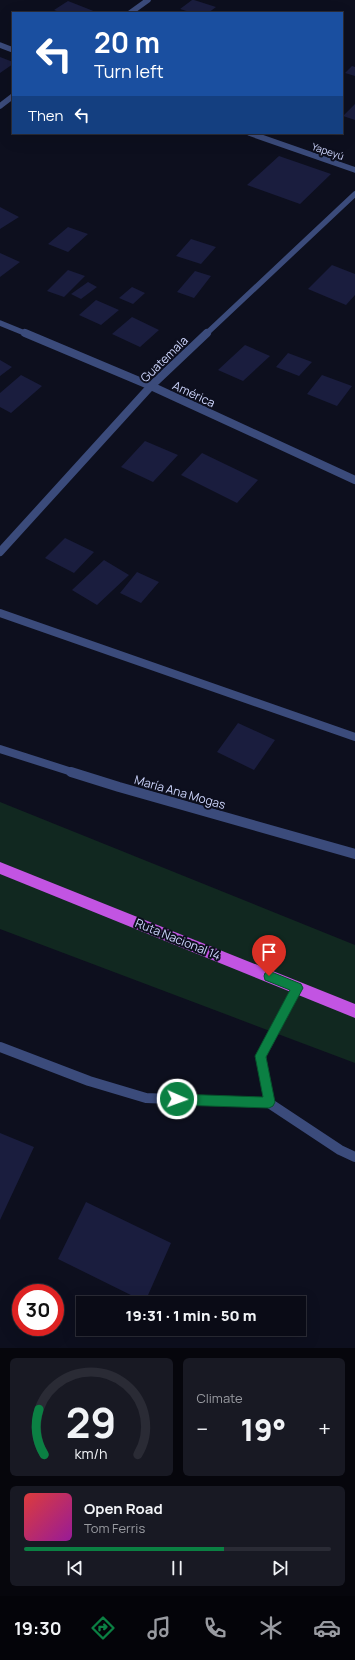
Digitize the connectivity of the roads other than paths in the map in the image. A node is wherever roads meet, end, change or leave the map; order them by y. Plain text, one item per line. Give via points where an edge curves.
1 (148, 0) edge
2 (131, 12) edge
3 (0, 45) edge
4 (12, 50) edge
5 (12, 97) edge
6 (0, 106) edge
7 (252, 134) edge
8 (355, 170) edge
9 (355, 194) edge
10 (0, 322) edge
11 (151, 386) junction
12 (355, 480) edge
13 (0, 552) edge
14 (0, 613) edge
15 (355, 738) edge
16 (0, 749) edge
17 (355, 854) edge
18 (0, 868) edge
19 (297, 988) junction
20 (355, 1011) edge
21 (0, 1047) edge
22 (269, 1102) junction
23 (355, 1157) edge

1 - 2 street
3 - 4 street
5 - 6 street
7 - 8 street, Yapeyú
9 - 11 street, Guatemala
10 - 11 street, América
11 - 12 street, América
11 - 13 street, Guatemala
14 - 15 street
16 - 17 street, María Ana Mogas via 119,787
18 - 19 highway, Ruta Nacional 14
19 - 20 highway, Ruta Nacional 14
19 - 22 street via 261,1056
21 - 22 street via 89,1081 146,1098
22 - 23 street via 340,1150

